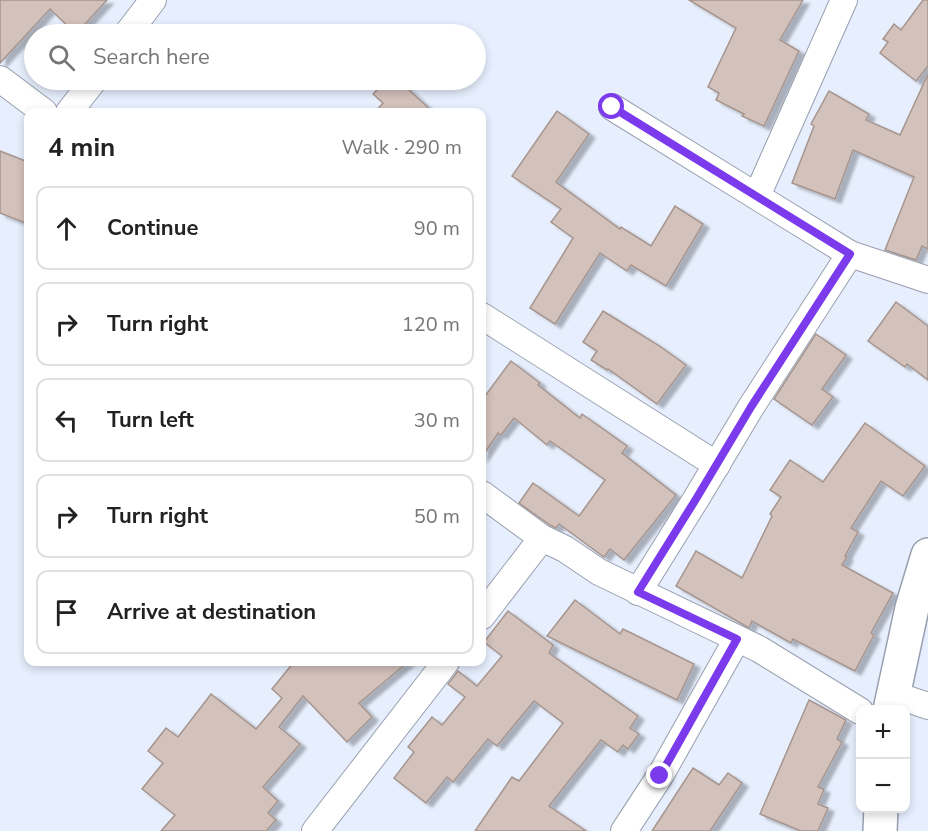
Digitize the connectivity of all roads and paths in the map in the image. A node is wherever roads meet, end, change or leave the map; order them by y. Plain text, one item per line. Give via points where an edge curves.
1 (153, 0) edge
2 (844, 0) edge
3 (135, 24) edge
4 (0, 79) edge
5 (86, 90) edge
6 (612, 107) dead end
7 (39, 108) edge
8 (72, 108) edge
9 (757, 196) junction
10 (850, 254) junction
11 (928, 280) edge
12 (486, 319) edge
13 (717, 465) junction
14 (486, 497) edge
15 (542, 538) junction
16 (928, 555) edge
17 (638, 592) junction
18 (486, 611) edge
19 (737, 639) junction
20 (443, 666) edge
21 (891, 702) edge
22 (928, 706) edge
23 (856, 708) edge
24 (881, 813) edge
25 (315, 831) edge
26 (624, 831) edge
27 (880, 831) edge

1 - 3 street
2 - 9 street
4 - 7 street
5 - 8 street
6 - 9 street
9 - 10 street
10 - 11 street
10 - 13 street
12 - 13 street
13 - 17 street
14 - 15 street
15 - 17 street
15 - 18 street
16 - 21 street
17 - 19 street
19 - 23 street
19 - 26 street via 660,776
20 - 25 street
21 - 22 street
24 - 27 street

